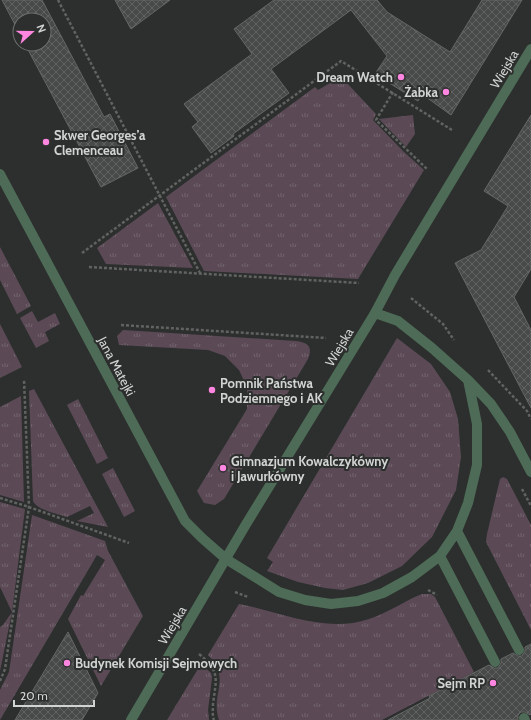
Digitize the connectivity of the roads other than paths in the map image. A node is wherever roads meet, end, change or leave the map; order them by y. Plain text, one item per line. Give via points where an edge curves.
1 (530, 54) edge
2 (0, 174) edge
3 (375, 313) junction
4 (468, 380) junction
5 (531, 472) edge
6 (457, 531) junction
7 (440, 556) junction
8 (226, 559) junction
9 (519, 650) dead end
10 (495, 662) dead end
11 (131, 720) edge

1 - 3 street, Wiejska via 395,275
2 - 8 street, Jana Matejki via 185,521
3 - 4 street via 398,321
3 - 8 street, Wiejska
4 - 5 street via 491,404 510,432
4 - 6 street via 477,424 477,464 468,503
6 - 7 street
6 - 9 street
7 - 8 street, Jana Matejki via 383,593 358,601 331,604 279,592
7 - 10 street
8 - 11 street, Wiejska

